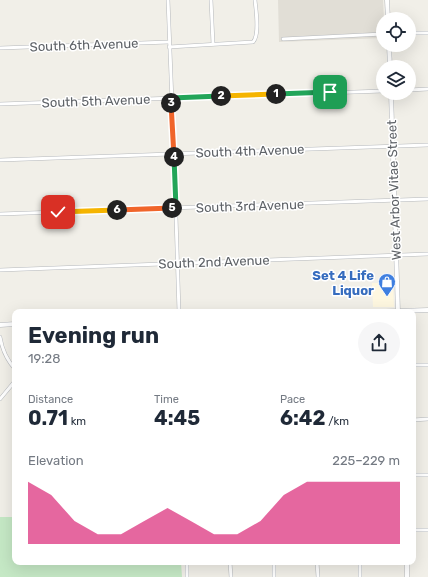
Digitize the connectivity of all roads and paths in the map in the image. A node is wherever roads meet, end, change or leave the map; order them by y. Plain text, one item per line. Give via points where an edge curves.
1 (168, 0) edge
2 (211, 0) edge
3 (255, 0) edge
4 (387, 0) edge
5 (388, 12) edge
6 (428, 32) edge
7 (416, 33) edge
8 (376, 34) edge
9 (283, 39) dead end
10 (169, 42) junction
11 (213, 44) junction
12 (169, 47) junction
13 (0, 48) edge
14 (428, 89) edge
15 (416, 90) edge
16 (376, 91) edge
17 (171, 98) junction
18 (390, 100) edge
19 (0, 104) edge
20 (428, 145) edge
21 (392, 146) junction
22 (174, 153) junction
23 (0, 160) edge
24 (428, 199) edge
25 (394, 201) junction
26 (176, 208) junction
27 (0, 214) edge
28 (428, 254) edge
29 (396, 255) junction
30 (177, 263) junction
31 (0, 270) edge
32 (179, 309) edge
33 (398, 309) edge
34 (428, 310) edge
35 (416, 311) edge
36 (12, 324) edge
37 (0, 325) edge
38 (0, 337) edge
39 (12, 365) edge
40 (416, 365) edge
41 (428, 365) edge
42 (12, 385) edge
43 (0, 399) edge
44 (416, 420) edge
45 (428, 420) edge
46 (416, 475) edge
47 (428, 475) edge
48 (416, 530) edge
49 (428, 530) edge
50 (187, 565) edge
51 (230, 565) edge
52 (274, 565) edge
53 (317, 565) edge
54 (360, 565) edge
55 (407, 565) edge
56 (188, 577) edge
57 (231, 577) edge
58 (274, 577) edge
59 (318, 577) edge
60 (360, 577) edge
61 (407, 577) edge

1 - 10 street
2 - 11 street
3 - 11 street via 257,33 254,41
4 - 5 street
6 - 7 street
8 - 9 street
10 - 12 street
10 - 13 street, South 6th Avenue
11 - 12 street
12 - 17 street
14 - 15 street
16 - 17 street, South 5th Avenue
17 - 19 street, South 5th Avenue
17 - 22 street
18 - 21 street, West Arbor Vitae Street
20 - 21 street, South 4th Avenue
21 - 22 street, South 4th Avenue
21 - 25 street, West Arbor Vitae Street
22 - 23 street, South 4th Avenue
22 - 26 street
24 - 25 street, South 3rd Avenue
25 - 26 street, South 3rd Avenue
25 - 29 street, West Arbor Vitae Street
26 - 27 street, South 3rd Avenue
26 - 30 street
28 - 29 street, South 2nd Avenue
29 - 30 street, South 2nd Avenue
29 - 33 street, West Arbor Vitae Street
30 - 31 street, South 2nd Avenue
30 - 32 street
34 - 35 street
36 - 37 street
38 - 39 street via 4,354
40 - 41 street
42 - 43 street
44 - 45 street
46 - 47 street
48 - 49 street
50 - 56 street
51 - 57 street
52 - 58 street
53 - 59 street
54 - 60 street
55 - 61 street

